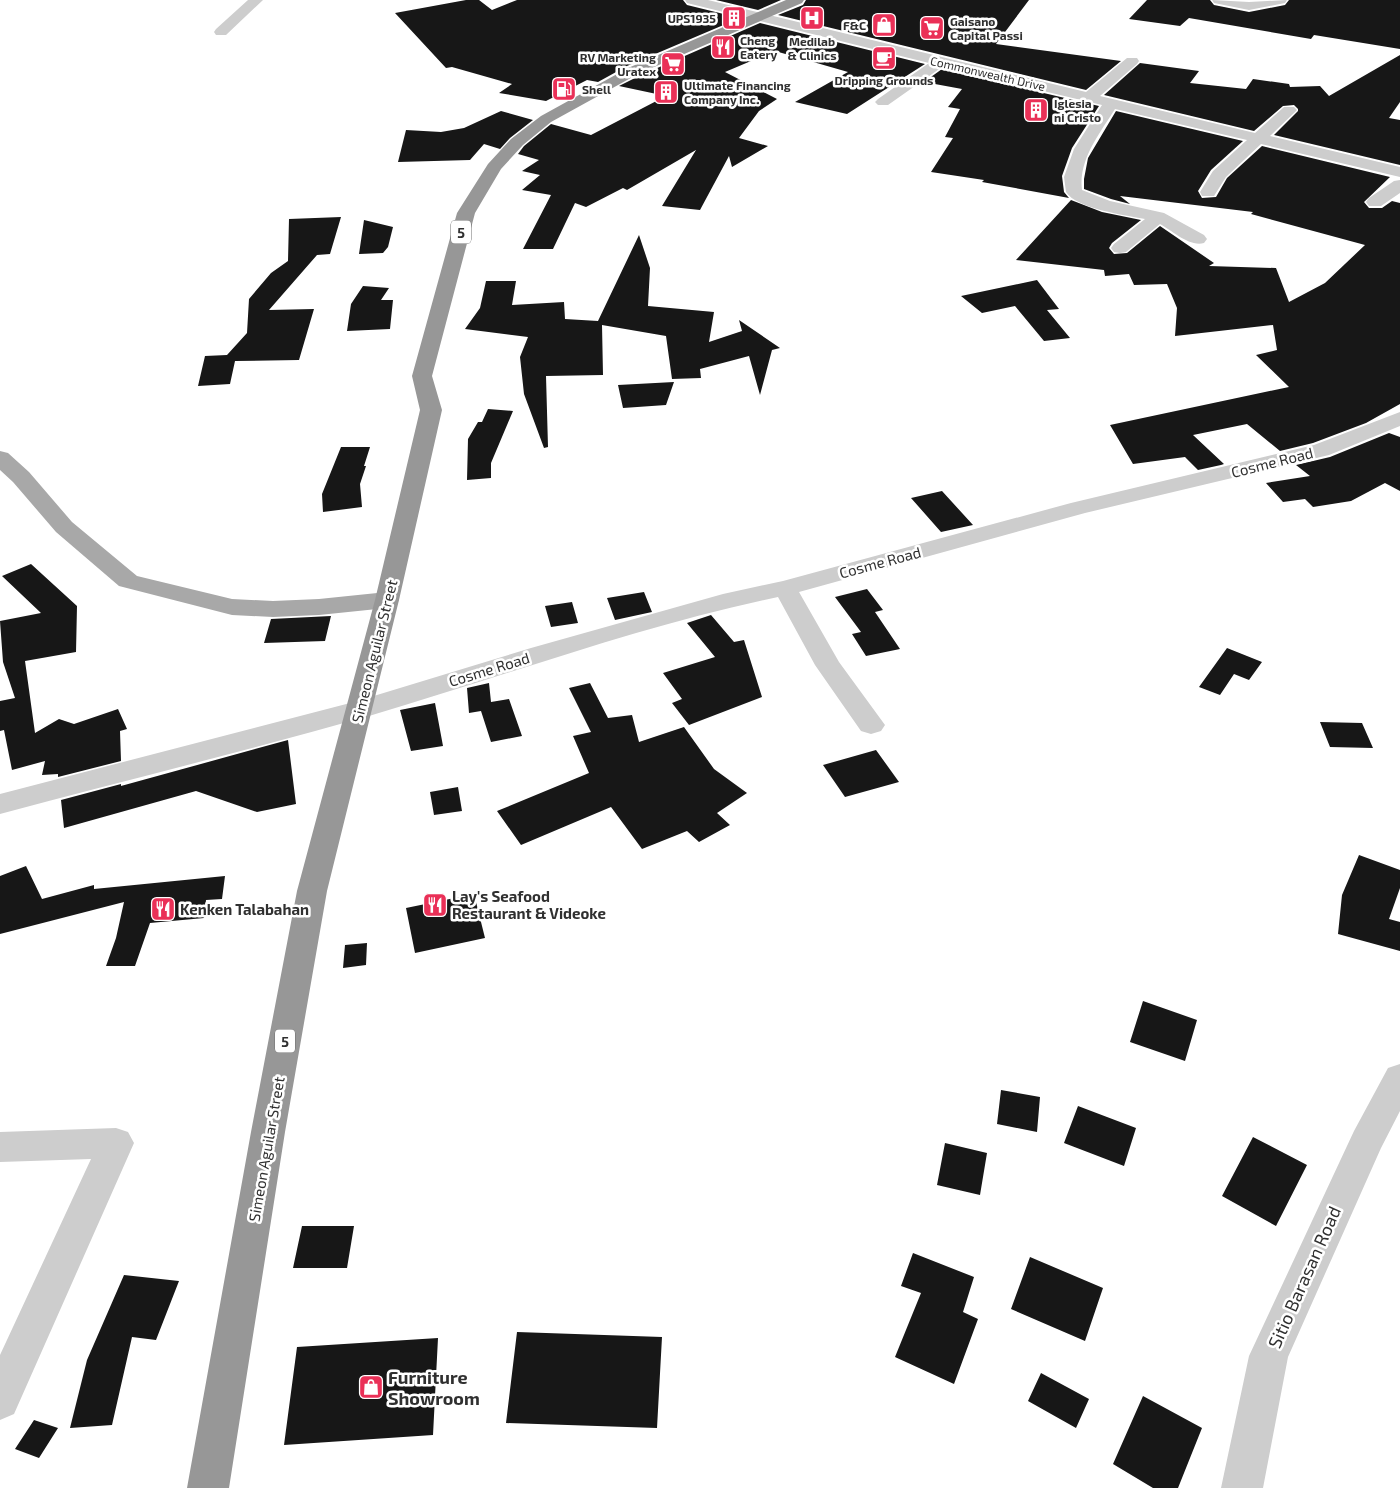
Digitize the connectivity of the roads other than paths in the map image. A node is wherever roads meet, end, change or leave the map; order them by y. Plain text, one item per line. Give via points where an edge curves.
1 (256, 0) edge
2 (692, 0) edge
3 (797, 0) edge
4 (1219, 0) edge
5 (1280, 0) edge
6 (758, 17) junction
7 (221, 32) dead end
8 (1132, 60) dead end
9 (940, 62) junction
10 (1089, 97) junction
11 (883, 102) dead end
12 (1112, 102) junction
13 (1289, 110) dead end
14 (1258, 138) junction
15 (1400, 172) edge
16 (1400, 185) edge
17 (1208, 192) dead end
18 (1375, 202) dead end
19 (1158, 217) junction
20 (1198, 239) dead end
21 (1120, 248) dead end
22 (1400, 418) edge
23 (0, 458) edge
24 (785, 588) junction
25 (387, 600) junction
26 (360, 709) junction
27 (871, 725) dead end
28 (0, 804) edge
29 (1400, 1078) edge
30 (0, 1147) edge
31 (0, 1400) edge
32 (208, 1488) edge
33 (1242, 1488) edge

1 - 7 street
2 - 6 street, Commonwealth Drive
3 - 6 highway, Simeon Aguilar Street / 5
4 - 5 street via 1249,6
6 - 9 street, Commonwealth Drive
6 - 25 highway, Simeon Aguilar Street / 5 via 633,71 546,119 517,142 494,167 466,213 422,376 432,410
8 - 10 street
9 - 10 street, Commonwealth Drive
9 - 11 street
10 - 12 street, Commonwealth Drive
12 - 14 street, Commonwealth Drive
12 - 19 street via 1082,149 1072,177 1074,192 1085,200
13 - 14 street
14 - 15 street, Commonwealth Drive
14 - 17 street via 1219,174
16 - 18 street
19 - 20 street
19 - 21 street
22 - 24 street, Cosme Road via 1321,450 1079,508
23 - 25 main road via 64,527 128,581 232,607 319,608
24 - 26 street, Cosme Road via 712,605
24 - 27 street via 828,665
25 - 26 highway, Simeon Aguilar Street / 5
26 - 28 street, Cosme Road
26 - 32 highway, Simeon Aguilar Street / 5 via 312,890
29 - 33 street, Sitio Barasan Road via 1366,1142 1269,1356
30 - 31 street via 116,1143

